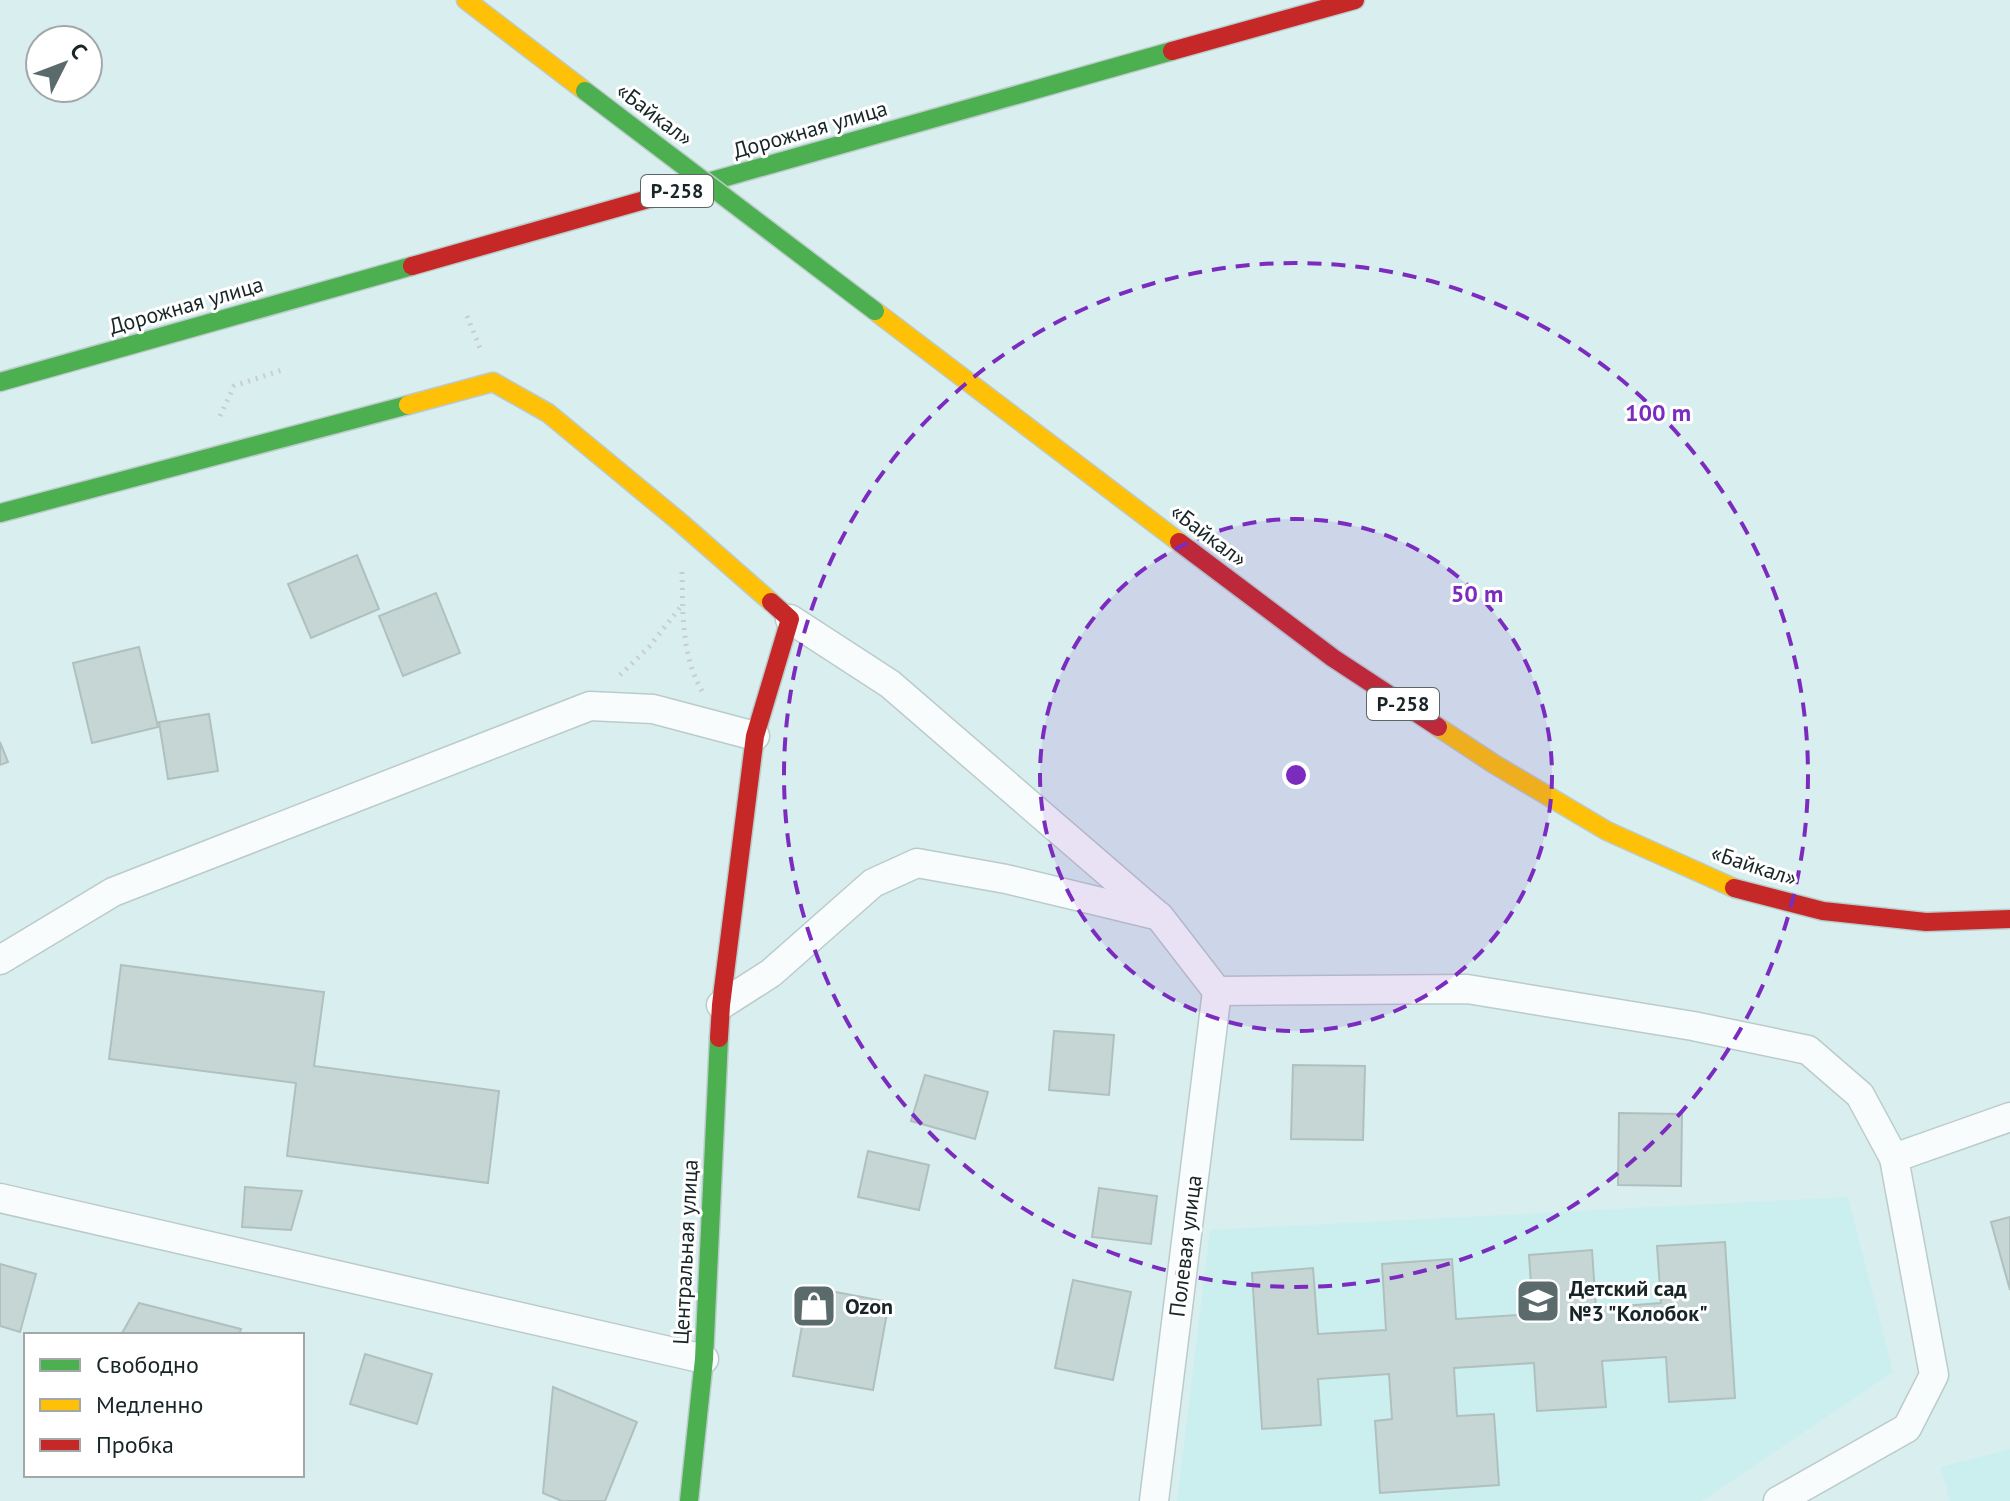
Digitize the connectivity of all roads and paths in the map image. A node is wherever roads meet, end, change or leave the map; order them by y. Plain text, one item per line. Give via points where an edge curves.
1 (466, 0) edge
2 (1355, 0) edge
3 (285, 369) dead end
4 (0, 382) edge
5 (199, 460) junction
6 (0, 513) edge
7 (681, 523) junction
8 (683, 604) junction
9 (790, 619) junction
10 (590, 706) junction
11 (724, 729) junction
12 (755, 736) junction
13 (1159, 916) junction
14 (2010, 919) edge
15 (0, 960) edge
16 (1217, 991) junction
17 (721, 1005) junction
18 (2010, 1117) edge
19 (1894, 1158) junction
20 (0, 1198) edge
21 (704, 1359) junction
22 (689, 1501) edge
23 (1154, 1501) edge
24 (1778, 1501) edge

1 - 14 main road, «Байкал» / Р-258, bridge via 1333,658 1494,764 1607,831 1727,886 1823,911 1926,922
2 - 4 main road, Дорожная улица / Р-258
3 - 5 path via 234,386
5 - 6 main road
5 - 7 main road via 493,382 548,413
7 - 8 path
7 - 9 main road
8 - 10 path
8 - 11 path via 684,638 694,678
9 - 12 main road, Центральная улица
9 - 13 street via 890,684
10 - 11 street via 653,709
10 - 15 street via 113,892
11 - 12 street
12 - 17 main road, Центральная улица
13 - 16 street
13 - 17 street via 917,863 873,883 771,973
16 - 19 street via 1467,989 1808,1050 1860,1095
16 - 23 street, Полевая улица
17 - 21 main road, Центральная улица
18 - 19 street
19 - 24 street via 1934,1375 1907,1428
20 - 21 street
21 - 22 main road, Центральная улица

